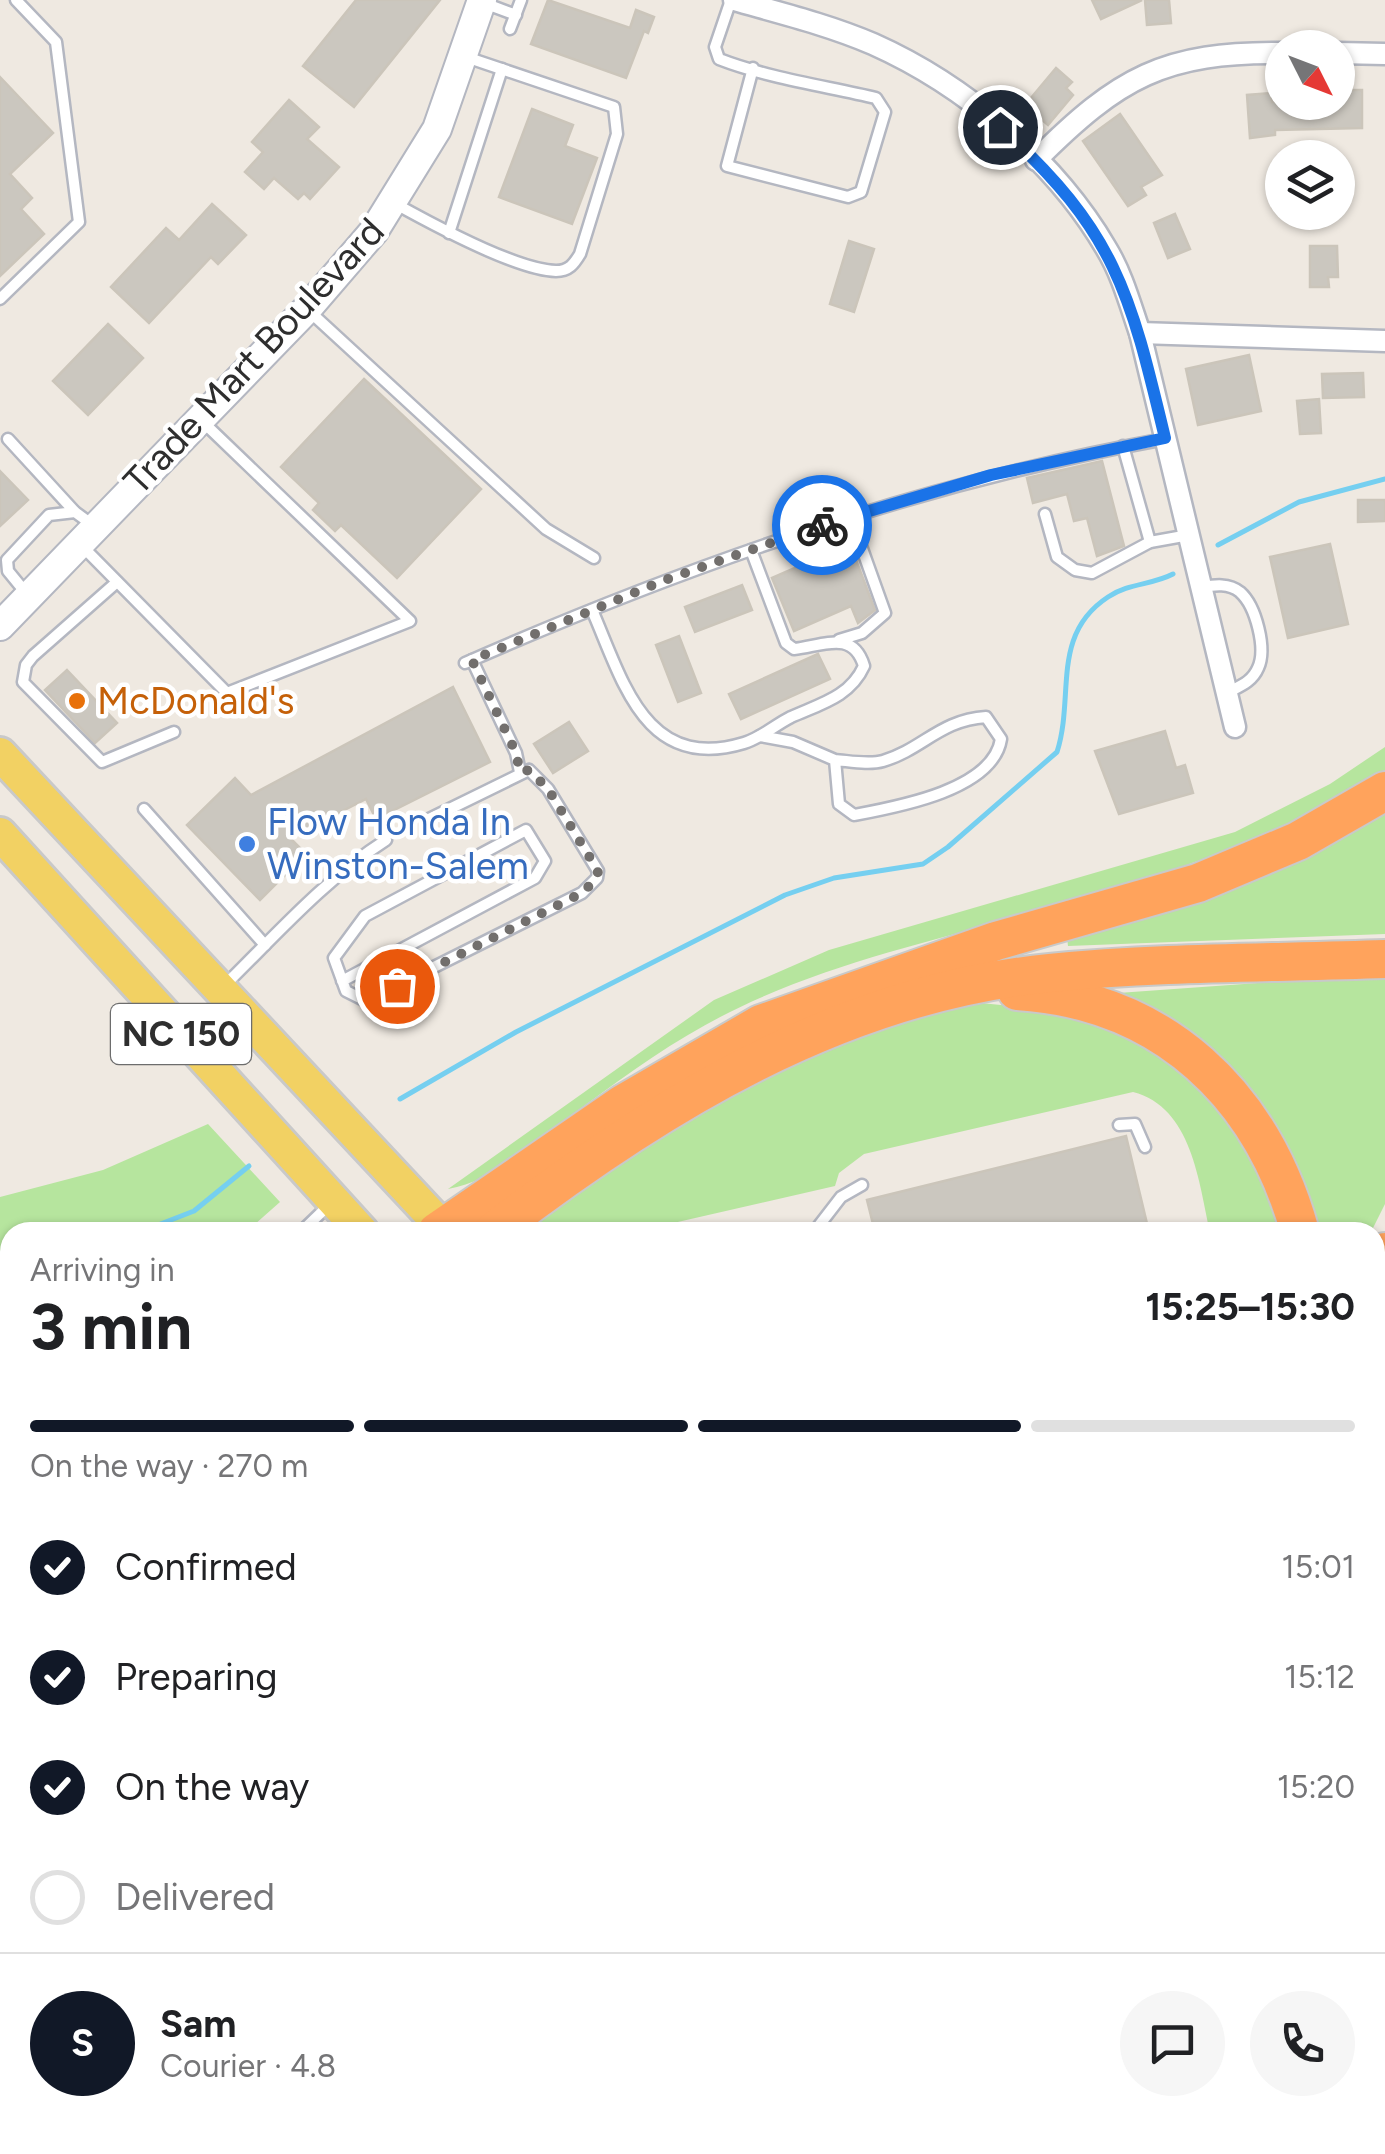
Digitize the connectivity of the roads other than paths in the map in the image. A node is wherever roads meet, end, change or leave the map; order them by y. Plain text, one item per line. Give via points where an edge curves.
1 (16, 0) edge
2 (521, 0) edge
3 (733, 0) edge
4 (479, 1) edge
5 (516, 15) junction
6 (510, 29) dead end
7 (1265, 53) edge
8 (1355, 53) edge
9 (1385, 54) edge
10 (465, 57) junction
11 (502, 68) junction
12 (753, 68) junction
13 (1036, 160) junction
14 (394, 203) junction
15 (449, 234) junction
16 (0, 300) edge
17 (307, 310) junction
18 (1140, 333) junction
19 (1385, 341) edge
20 (201, 419) junction
21 (1165, 438) junction
22 (8, 439) dead end
23 (1123, 446) junction
24 (1046, 514) dead end
25 (850, 516) junction
26 (83, 527) junction
27 (1189, 535) junction
28 (1150, 542) junction
29 (751, 550) junction
30 (594, 558) dead end
31 (117, 582) junction
32 (1201, 587) junction
33 (29, 595) junction
34 (592, 610) junction
35 (0, 626) edge
36 (838, 640) junction
37 (1226, 694) junction
38 (1235, 727) dead end
39 (174, 732) dead end
40 (759, 736) junction
41 (0, 754) edge
42 (835, 760) junction
43 (520, 772) junction
44 (1385, 791) edge
45 (144, 808) dead end
46 (427, 820) dead end
47 (0, 834) edge
48 (386, 840) dead end
49 (1385, 940) edge
50 (265, 946) junction
51 (1385, 959) edge
52 (342, 981) junction
53 (219, 991) junction
54 (934, 994) junction
55 (798, 1007) junction
56 (1119, 1124) dead end
57 (1145, 1148) dead end
58 (862, 1185) dead end
59 (539, 1197) junction
60 (333, 1200) junction
61 (311, 1222) edge
62 (353, 1222) edge
63 (434, 1222) edge
64 (455, 1222) edge
65 (506, 1222) edge
66 (522, 1222) edge
67 (817, 1222) edge
68 (1297, 1222) edge

1 - 16 lane via 56,42 80,222
2 - 5 lane
3 - 12 lane via 716,53 719,60
3 - 13 street via 898,56 967,100
4 - 5 lane
4 - 10 street, Trade Mart Boulevard
5 - 6 lane
7 - 13 street via 1218,52 1157,70 1097,103
8 - 9 street
10 - 11 lane
10 - 14 street, Trade Mart Boulevard via 437,129
11 - 15 lane
11 - 15 lane via 614,107 616,134 580,254 558,272
12 - 12 lane via 727,166 848,197 861,192 882,103
13 - 18 street via 1108,250
14 - 15 lane
14 - 17 street, Trade Mart Boulevard
17 - 20 street, Trade Mart Boulevard
17 - 30 lane via 546,528
18 - 19 street
18 - 21 street
20 - 26 street, Trade Mart Boulevard
20 - 31 lane via 410,621 227,693
21 - 23 lane
21 - 27 street
22 - 26 lane
23 - 25 lane
23 - 28 lane
24 - 28 lane via 1057,556 1075,570 1101,572
25 - 29 lane
25 - 36 lane via 885,613 862,633
26 - 31 lane
26 - 33 street, Trade Mart Boulevard
26 - 33 lane via 49,515 7,560 14,582
27 - 28 lane
27 - 32 street
29 - 34 lane
29 - 36 lane via 786,644 794,649
31 - 39 lane via 33,656 24,682 102,762
32 - 37 street
32 - 37 lane via 1240,592 1261,643 1258,671
33 - 35 street, Trade Mart Boulevard
34 - 40 lane via 623,682 654,730 697,748 720,749
34 - 43 lane via 469,662
36 - 40 lane via 860,654 858,678 844,692
37 - 38 street
40 - 42 lane
41 - 53 main road, NC 150
42 - 42 lane via 838,804 854,815 951,789 982,771 1001,739 986,717 972,718 944,725 881,762
43 - 46 lane
43 - 52 lane via 529,770 548,789 597,878 582,893 366,1001 346,991
44 - 55 highway via 1298,841 1198,884
45 - 50 lane
47 - 60 main road, NC 150
48 - 50 lane
49 - 55 highway via 1032,958
50 - 53 lane
51 - 54 highway via 1047,973
52 - 52 lane via 334,958 365,916 526,830 532,835 546,860 535,878
53 - 63 main road, NC 150
54 - 59 highway via 836,1023 767,1055
54 - 68 highway via 1005,990 1059,996 1112,1012 1172,1043 1222,1084 1260,1133 1278,1163
55 - 64 highway via 704,1053
56 - 57 lane via 1135,1124
58 - 67 lane
59 - 65 highway
59 - 66 highway
60 - 61 lane
60 - 62 main road, NC 150

